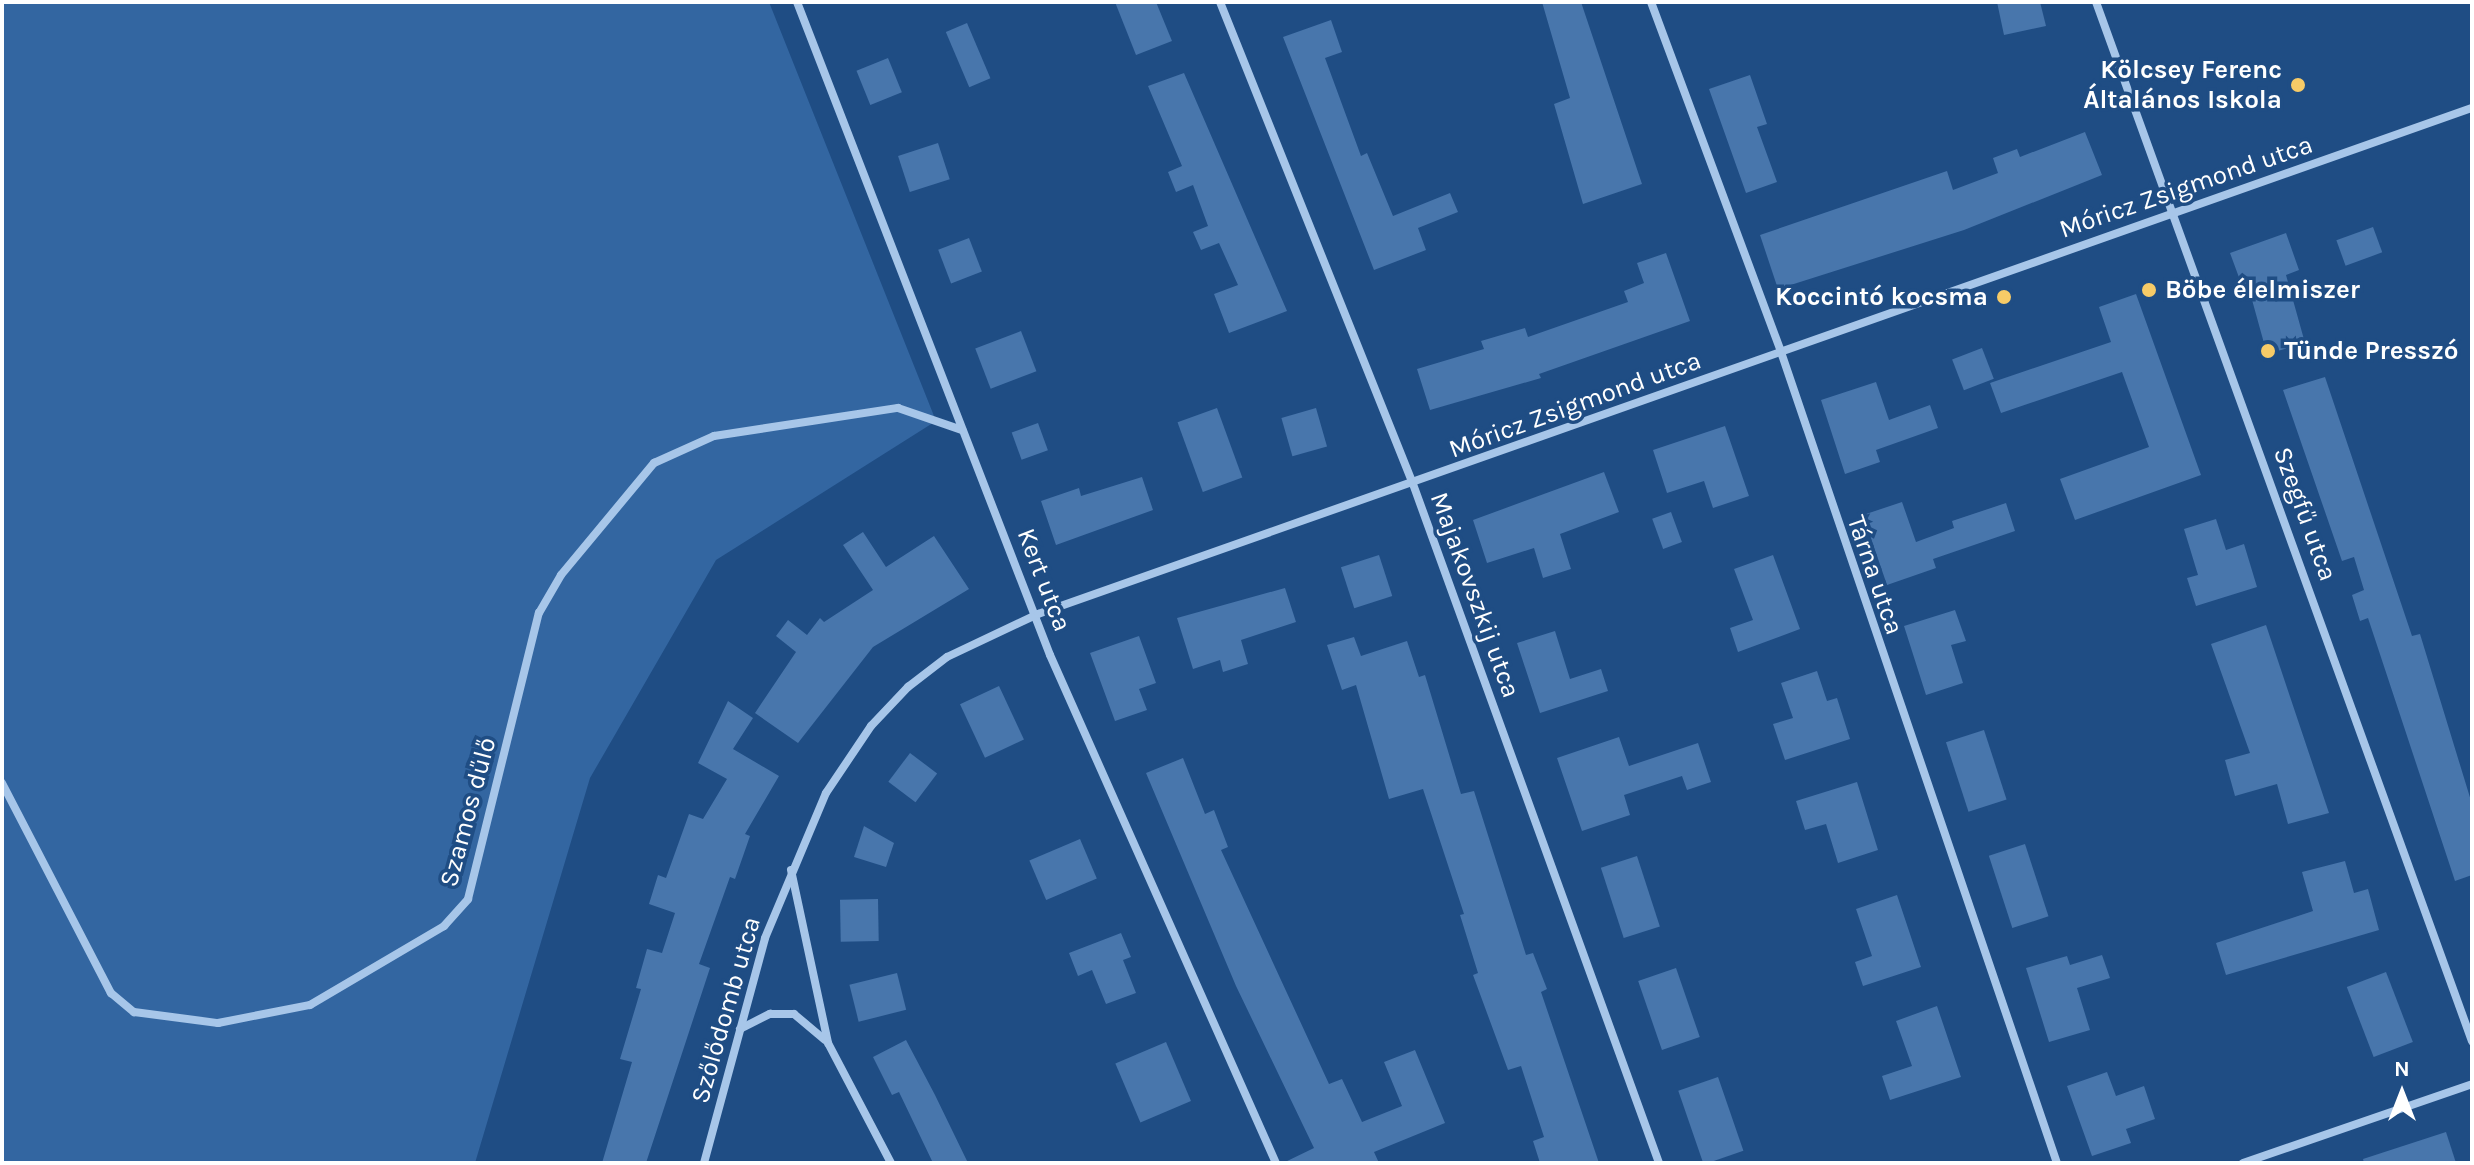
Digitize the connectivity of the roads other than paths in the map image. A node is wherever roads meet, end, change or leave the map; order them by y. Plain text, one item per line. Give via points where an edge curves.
1 (797, 2) edge
2 (1220, 2) edge
3 (1651, 2) edge
4 (2096, 2) edge
5 (2472, 108) edge
6 (2173, 213) junction
7 (1781, 352) junction
8 (962, 430) junction
9 (1413, 484) junction
10 (1038, 614) junction
11 (2, 783) edge
12 (790, 869) junction
13 (740, 1029) junction
14 (2472, 1041) edge
15 (828, 1043) junction
16 (2472, 1084) edge
17 (704, 1163) edge
18 (891, 1163) edge
19 (1276, 1163) edge
20 (1659, 1163) edge
21 (2057, 1163) edge
22 (2243, 1163) edge

1 - 8 street, Kert utca
2 - 9 street, Majakovszkij utca
3 - 7 street, Tárna utca
4 - 6 street, Szegfű utca
5 - 6 street, Móricz Zsigmond utca
6 - 7 street, Móricz Zsigmond utca
6 - 14 street, Szegfű utca
7 - 9 street, Móricz Zsigmond utca
7 - 21 street, Tárna utca
8 - 10 street, Kert utca
8 - 11 street, Szamos dűlő via 898,408 714,436 654,463 561,575 539,613 468,899 444,926 310,1005 218,1023 134,1012 111,993
9 - 10 street, Móricz Zsigmond utca
9 - 20 street, Majakovszkij utca
10 - 12 street, Móricz Zsigmond utca via 947,657 908,687 826,793
10 - 19 street, Kert utca via 1050,655
12 - 13 street, Szőlődomb utca
12 - 15 street
13 - 15 street via 770,1014 794,1014
13 - 17 street, Szőlődomb utca
15 - 18 street
16 - 22 street

